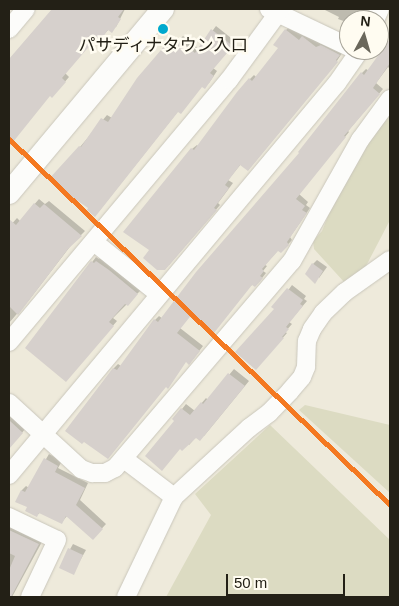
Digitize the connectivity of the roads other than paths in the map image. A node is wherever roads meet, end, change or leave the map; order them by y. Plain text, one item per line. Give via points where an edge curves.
1 (26, 9) edge
2 (163, 9) edge
3 (276, 10) edge
4 (9, 29) edge
5 (339, 42) edge
6 (350, 60) edge
7 (390, 99) edge
8 (9, 193) edge
9 (94, 242) junction
10 (390, 260) edge
11 (159, 294) junction
12 (9, 342) edge
13 (9, 403) edge
14 (42, 432) junction
15 (124, 459) junction
16 (9, 475) edge
17 (174, 497) junction
18 (9, 517) edge
19 (30, 597) edge
20 (126, 597) edge

1 - 4 street
2 - 8 street
3 - 5 street
3 - 9 street via 229,80
6 - 11 street via 337,83
7 - 15 street via 360,140 292,261
9 - 11 street
9 - 12 street
10 - 17 street via 345,292 323,313 307,341 306,367 302,377 290,391
11 - 14 street
13 - 14 street
14 - 15 street via 81,469 92,473 105,473
14 - 16 street
15 - 17 street
17 - 20 street
18 - 19 street via 57,540

